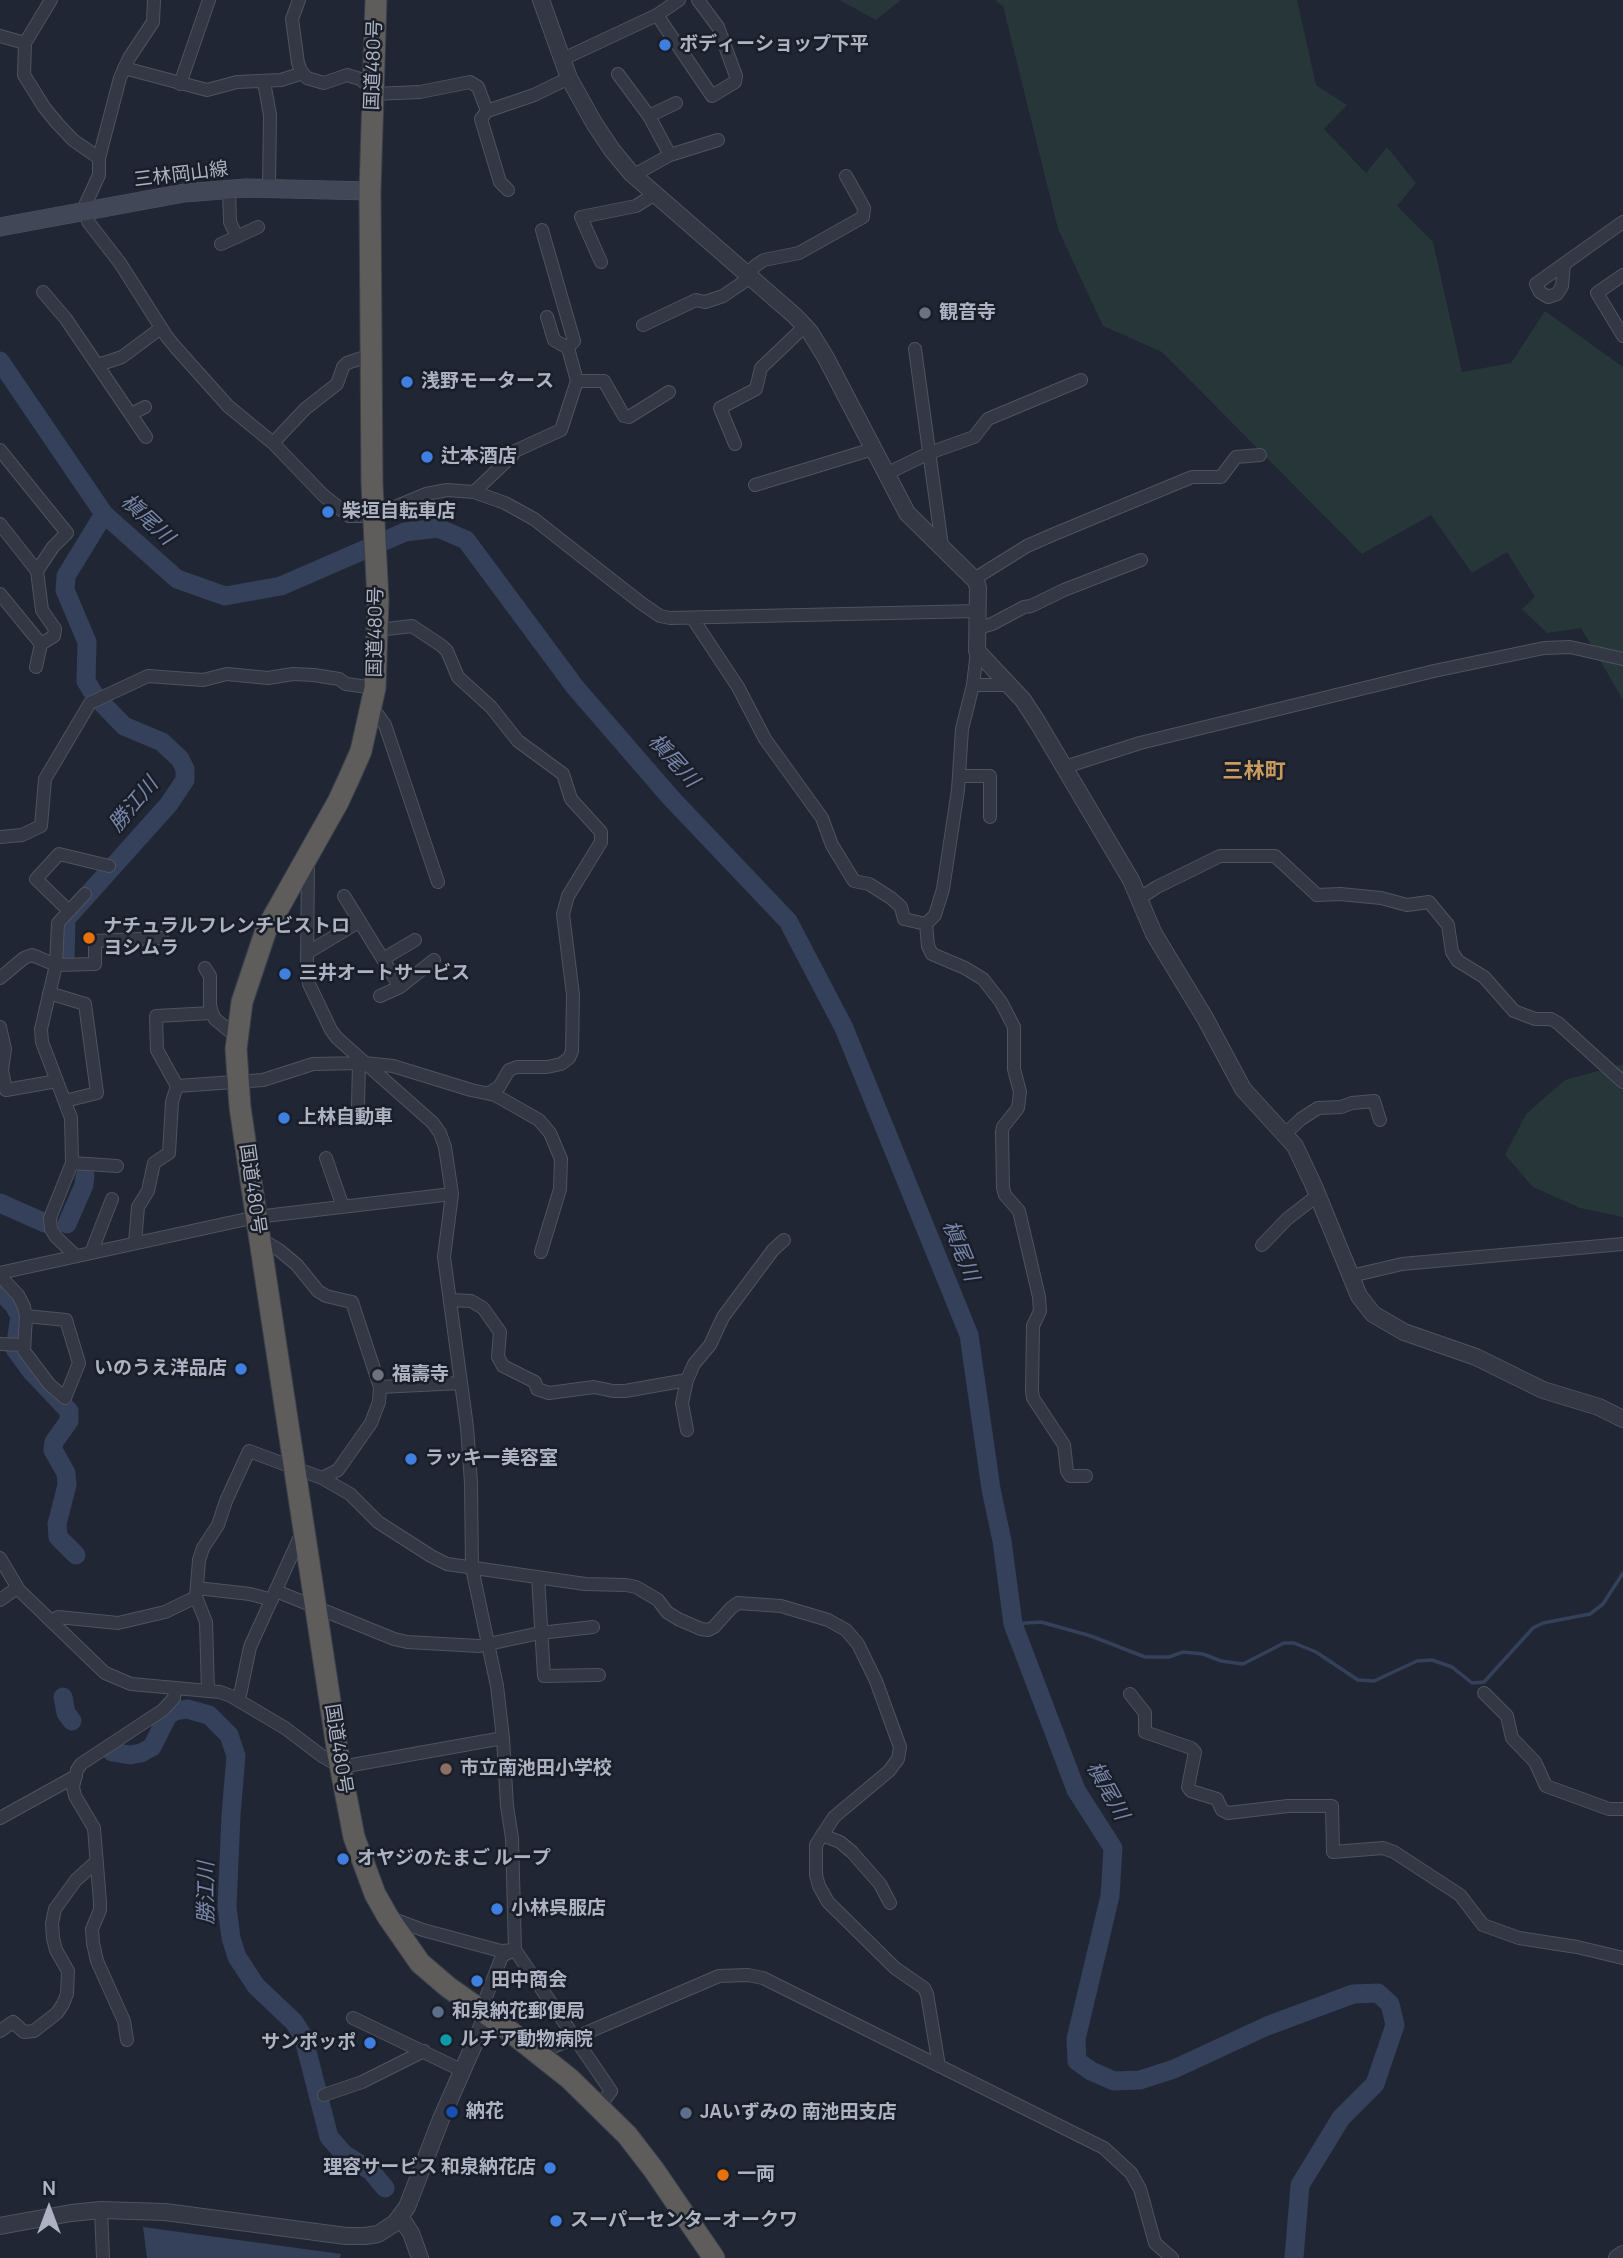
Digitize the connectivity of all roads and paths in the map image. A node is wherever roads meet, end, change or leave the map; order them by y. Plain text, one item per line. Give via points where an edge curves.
1 (51, 0) edge
2 (154, 0) edge
3 (209, 0) edge
4 (299, 0) edge
5 (376, 0) edge
6 (541, 0) edge
7 (679, 0) edge
8 (698, 0) edge
9 (657, 15) junction
10 (0, 36) edge
11 (25, 43) junction
12 (564, 59) junction
13 (124, 68) junction
14 (303, 73) junction
15 (618, 74) dead end
16 (569, 78) junction
17 (264, 82) junction
18 (180, 83) junction
19 (373, 92) junction
20 (676, 103) dead end
21 (487, 111) junction
22 (649, 116) junction
23 (718, 139) dead end
24 (670, 155) junction
25 (99, 158) junction
26 (634, 175) junction
27 (846, 176) dead end
28 (269, 189) junction
29 (229, 190) junction
30 (508, 190) dead end
31 (370, 191) junction
32 (655, 194) junction
33 (83, 211) junction
34 (1623, 222) edge
35 (0, 227) edge
36 (258, 227) dead end
37 (542, 230) dead end
38 (237, 237) junction
39 (221, 244) dead end
40 (601, 262) dead end
41 (1564, 264) dead end
42 (1623, 275) edge
43 (749, 276) junction
44 (46, 300) dead end
45 (547, 317) dead end
46 (643, 325) dead end
47 (805, 327) junction
48 (161, 328) junction
49 (1623, 336) edge
50 (568, 348) junction
51 (915, 349) dead end
52 (371, 355) junction
53 (98, 365) junction
54 (577, 380) junction
55 (1081, 380) dead end
56 (669, 392) dead end
57 (145, 407) dead end
58 (131, 414) junction
59 (146, 437) dead end
60 (273, 443) junction
61 (735, 444) dead end
62 (873, 449) junction
63 (0, 450) edge
64 (929, 453) junction
65 (1260, 455) dead end
66 (886, 474) junction
67 (755, 485) dead end
68 (474, 492) junction
69 (373, 522) junction
70 (0, 524) edge
71 (942, 546) junction
72 (1140, 560) dead end
73 (37, 571) junction
74 (974, 579) junction
75 (0, 594) edge
76 (693, 619) junction
77 (978, 620) junction
78 (377, 630) junction
79 (41, 644) junction
80 (977, 652) junction
81 (1623, 659) edge
82 (36, 667) dead end
83 (973, 685) junction
84 (1009, 685) junction
85 (374, 688) junction
86 (371, 712) junction
87 (1065, 767) junction
88 (959, 776) junction
89 (990, 817) dead end
90 (0, 837) edge
91 (308, 855) junction
92 (109, 866) dead end
93 (438, 882) dead end
94 (85, 894) dead end
95 (344, 896) dead end
96 (1140, 898) junction
97 (69, 911) junction
98 (360, 922) junction
99 (926, 924) junction
100 (162, 938) dead end
101 (415, 940) dead end
102 (307, 953) junction
103 (383, 959) junction
104 (434, 960) dead end
105 (56, 965) junction
106 (205, 968) dead end
107 (0, 978) edge
108 (400, 987) junction
109 (49, 993) junction
110 (380, 996) dead end
111 (212, 1013) junction
112 (0, 1027) edge
113 (237, 1037) junction
114 (362, 1063) junction
115 (57, 1081) junction
116 (1623, 1082) edge
117 (238, 1083) junction
118 (177, 1086) junction
119 (489, 1093) junction
120 (65, 1101) junction
121 (358, 1105) dead end
122 (1380, 1120) dead end
123 (1285, 1134) junction
124 (327, 1158) dead end
125 (72, 1163) junction
126 (117, 1166) dead end
127 (453, 1194) junction
128 (1318, 1195) junction
129 (112, 1199) dead end
130 (344, 1207) junction
131 (258, 1228) junction
132 (784, 1240) dead end
133 (135, 1243) junction
134 (1623, 1244) edge
135 (1262, 1245) dead end
136 (541, 1252) dead end
137 (91, 1253) junction
138 (76, 1256) junction
139 (0, 1274) edge
140 (1351, 1276) junction
141 (451, 1300) junction
142 (26, 1316) junction
143 (14, 1345) edge
144 (687, 1380) junction
145 (461, 1382) junction
146 (380, 1387) junction
147 (1623, 1419) edge
148 (687, 1430) dead end
149 (294, 1467) junction
150 (1086, 1476) dead end
151 (322, 1478) junction
152 (304, 1537) junction
153 (0, 1558) edge
154 (471, 1568) junction
155 (538, 1577) junction
156 (10, 1581) edge
157 (196, 1592) junction
158 (274, 1596) junction
159 (0, 1600) edge
160 (315, 1608) junction
161 (52, 1622) junction
162 (593, 1627) dead end
163 (540, 1633) junction
164 (488, 1644) junction
165 (599, 1675) dead end
166 (175, 1688) junction
167 (208, 1691) junction
168 (1484, 1693) dead end
169 (1130, 1694) dead end
170 (239, 1700) junction
171 (503, 1738) junction
172 (341, 1767) junction
173 (76, 1776) junction
174 (1623, 1809) edge
175 (0, 1818) edge
176 (822, 1835) junction
177 (97, 1861) junction
178 (890, 1903) dead end
179 (388, 1917) junction
180 (515, 1950) junction
181 (1623, 1958) edge
182 (487, 2015) junction
183 (353, 2018) dead end
184 (0, 2031) edge
185 (573, 2037) junction
186 (127, 2040) dead end
187 (424, 2051) junction
188 (539, 2053) junction
189 (939, 2066) junction
190 (463, 2071) junction
191 (324, 2095) dead end
192 (600, 2106) junction
193 (101, 2210) junction
194 (401, 2218) junction
195 (0, 2226) edge
196 (1623, 2254) edge
197 (103, 2258) edge
198 (420, 2258) edge
199 (714, 2258) edge
200 (1172, 2258) edge
201 (1617, 2258) edge

1 - 11 street
2 - 13 street via 153,22
3 - 18 street
4 - 14 street via 292,19
5 - 19 highway, 国道480号
6 - 12 street
7 - 9 street
8 - 9 street via 718,27 736,76 735,82 712,96
9 - 12 street
10 - 11 street
11 - 25 street via 24,75 44,107 73,141
12 - 16 street
13 - 18 street
13 - 25 street
14 - 17 street
14 - 19 street via 324,83 347,75
15 - 22 street
16 - 21 street
16 - 26 street via 594,123
17 - 18 street via 237,82 207,90
17 - 28 street via 270,115
19 - 21 street via 420,92 470,82 478,87
19 - 31 highway, 国道480号
20 - 22 street
21 - 30 street via 481,119 500,182
22 - 24 street
23 - 24 street
24 - 26 street
25 - 33 street via 99,175
26 - 32 street
27 - 43 street via 864,208 863,218 799,253 764,260
28 - 29 main road, 三林岡山線
28 - 31 main road, 三林岡山線
29 - 33 main road, 三林岡山線 via 184,192
29 - 38 street via 230,222
31 - 52 highway, 国道480号
32 - 40 street via 636,206 581,217
32 - 43 street
33 - 35 main road, 三林岡山線
33 - 48 street
34 - 41 street
36 - 38 street
37 - 50 street via 574,341
38 - 39 street
42 - 49 street via 1597,293
43 - 46 street via 723,296 696,300
43 - 47 street
44 - 53 street via 75,342
45 - 50 street via 554,340
47 - 61 street via 761,368 756,389 720,408
47 - 62 street
48 - 53 street via 122,357
48 - 60 street via 228,406
50 - 54 street
51 - 64 street
52 - 60 street via 347,363 337,384
52 - 69 highway, 国道480号
53 - 58 street
54 - 56 street via 604,381 624,416 629,417
54 - 68 street via 561,430 515,451
55 - 64 street via 988,419 974,437
57 - 58 street
58 - 59 street
60 - 69 street via 349,516
62 - 66 street
62 - 67 street
63 - 73 street via 67,533
64 - 66 street
64 - 71 street
65 - 74 street via 1236,457 1221,477 1192,477 1052,535
66 - 71 street via 907,513
68 - 69 street via 426,494
68 - 76 street via 534,519 660,616
69 - 78 highway, 国道480号
70 - 73 street
71 - 74 street
72 - 77 street via 992,624
73 - 79 street via 42,610 55,629 54,636
74 - 77 street
75 - 79 street
76 - 77 street
76 - 99 street via 765,738 822,818 854,881 869,884 891,898 904,919
77 - 80 street
78 - 85 highway, 国道480号
78 - 119 street via 412,626 447,650 458,677 518,741 563,774 571,799 601,832 601,842 568,896 563,915 573,995 569,1058 561,1064 509,1070 499,1087
79 - 82 street
80 - 83 street
80 - 84 street
81 - 87 street via 1570,647 1544,648 1140,743
83 - 84 street
83 - 88 street via 962,729
84 - 87 street
85 - 86 highway, 国道480号
85 - 90 street via 314,675 268,678 227,674 204,680 148,676 90,703 45,779 41,826 22,835
86 - 91 highway, 国道480号 via 350,776
86 - 93 street via 385,725
87 - 96 street
88 - 89 street via 990,776
88 - 99 street via 943,889 935,915
91 - 102 street
91 - 113 highway, 国道480号 via 266,930 250,973
92 - 97 street via 59,854 36,879
94 - 97 street
95 - 98 street
96 - 116 street via 1220,856 1275,856 1317,895 1381,898 1407,905 1429,902 1448,925 1458,961 1484,977 1514,1012 1558,1023
96 - 123 street via 1154,933 1243,1089
97 - 105 street via 58,923
98 - 102 street
98 - 103 street
99 - 150 street via 932,954 983,979 1014,1027 1014,1069 1020,1092 1018,1108 1003,1126 1003,1188 1019,1211 1039,1297 1040,1311 1033,1326 1033,1398 1064,1445 1070,1476
100 - 105 street via 95,942 95,964
101 - 103 street
102 - 114 street via 309,984 331,1030
103 - 108 street
104 - 108 street
105 - 107 street via 32,955
105 - 109 street
106 - 111 street via 210,976
108 - 110 street
109 - 115 street via 42,1042
109 - 120 street via 85,1004 97,1093
111 - 113 street
111 - 118 street via 156,1016 157,1050
112 - 115 street via 6,1090
113 - 117 highway, 国道480号
114 - 117 street via 304,1065 263,1080
114 - 119 street via 393,1066
114 - 121 street
114 - 127 street via 440,1133
115 - 120 street
117 - 118 street
117 - 131 highway, 国道480号
118 - 133 street via 169,1153 154,1163 148,1191 138,1207
119 - 136 street via 540,1119 561,1159 560,1189
120 - 125 street via 71,1118
122 - 123 street via 1374,1101 1318,1108
123 - 128 street
124 - 130 street
125 - 126 street
125 - 138 street via 50,1219 56,1237
127 - 130 street
127 - 141 street via 444,1257
128 - 135 street
128 - 140 street
129 - 137 street
130 - 131 street via 304,1212
131 - 133 street
131 - 146 street via 318,1291 352,1303
131 - 149 highway, 国道480号
132 - 144 street via 723,1317
133 - 137 street
134 - 140 street via 1402,1264
137 - 138 street
138 - 139 street
139 - 142 street via 18,1295
140 - 147 street via 1373,1314 1404,1332
141 - 144 street via 471,1301 483,1308 500,1332 498,1357 503,1366 535,1382 537,1389 549,1393 594,1387 625,1391
141 - 145 street
142 - 143 street
142 - 143 street via 66,1320 79,1363 65,1398
144 - 148 street via 682,1403
145 - 146 street
145 - 154 street via 471,1483
146 - 151 street via 371,1423 338,1470
149 - 151 street
149 - 152 highway, 国道480号
149 - 157 street via 249,1451 218,1525 203,1548
151 - 154 street via 431,1556
152 - 158 street via 299,1539
152 - 160 highway, 国道480号
153 - 156 street
154 - 155 street
154 - 164 street
155 - 163 street
155 - 176 street via 636,1587 658,1600 667,1612 701,1629 714,1627 738,1603 810,1613 846,1630 876,1681 900,1747 889,1771 834,1817
156 - 159 street
156 - 161 street
157 - 158 street
157 - 161 street via 165,1612 118,1623 58,1617
157 - 167 street via 206,1622
158 - 160 street
158 - 170 street via 250,1647
160 - 164 street via 407,1642
160 - 172 highway, 国道480号
161 - 166 street via 116,1679
162 - 163 street
163 - 164 street
163 - 165 street via 544,1676
164 - 171 street
166 - 167 street
166 - 173 street via 174,1698 163,1710 81,1764
167 - 170 street
168 - 174 street via 1507,1716 1512,1738 1535,1762 1546,1786 1609,1809
169 - 181 street via 1145,1713 1145,1732 1195,1752 1188,1787 1217,1799 1222,1810 1332,1806 1333,1852 1394,1852 1460,1895 1483,1925 1520,1938
170 - 172 street
171 - 172 street
171 - 180 street
172 - 179 highway, 国道480号 via 362,1863
173 - 175 street
173 - 177 street via 75,1796 94,1828
176 - 178 street via 852,1852
176 - 189 street via 815,1854 819,1886 828,1902 886,1959 924,1988
177 - 184 street via 55,1909 53,1938 68,1972 63,2004 34,2031 24,2032 13,2022
177 - 186 street via 100,1910 92,1929 93,1943
179 - 180 street via 501,1951
179 - 182 highway, 国道480号 via 420,1963
180 - 182 street via 502,1956 482,2005
180 - 185 street
182 - 188 highway, 国道480号
182 - 190 street
183 - 187 street
185 - 188 street
185 - 189 street via 719,1976 748,1975 779,1985
185 - 192 street via 611,2091
187 - 190 street
187 - 191 street
188 - 192 highway, 国道480号
189 - 200 street via 1104,2148 1131,2173 1155,2244
190 - 194 street
192 - 199 highway, 国道480号 via 654,2170
193 - 194 street via 165,2212 346,2236 377,2234
193 - 195 street
193 - 197 street
194 - 198 street
196 - 201 street

